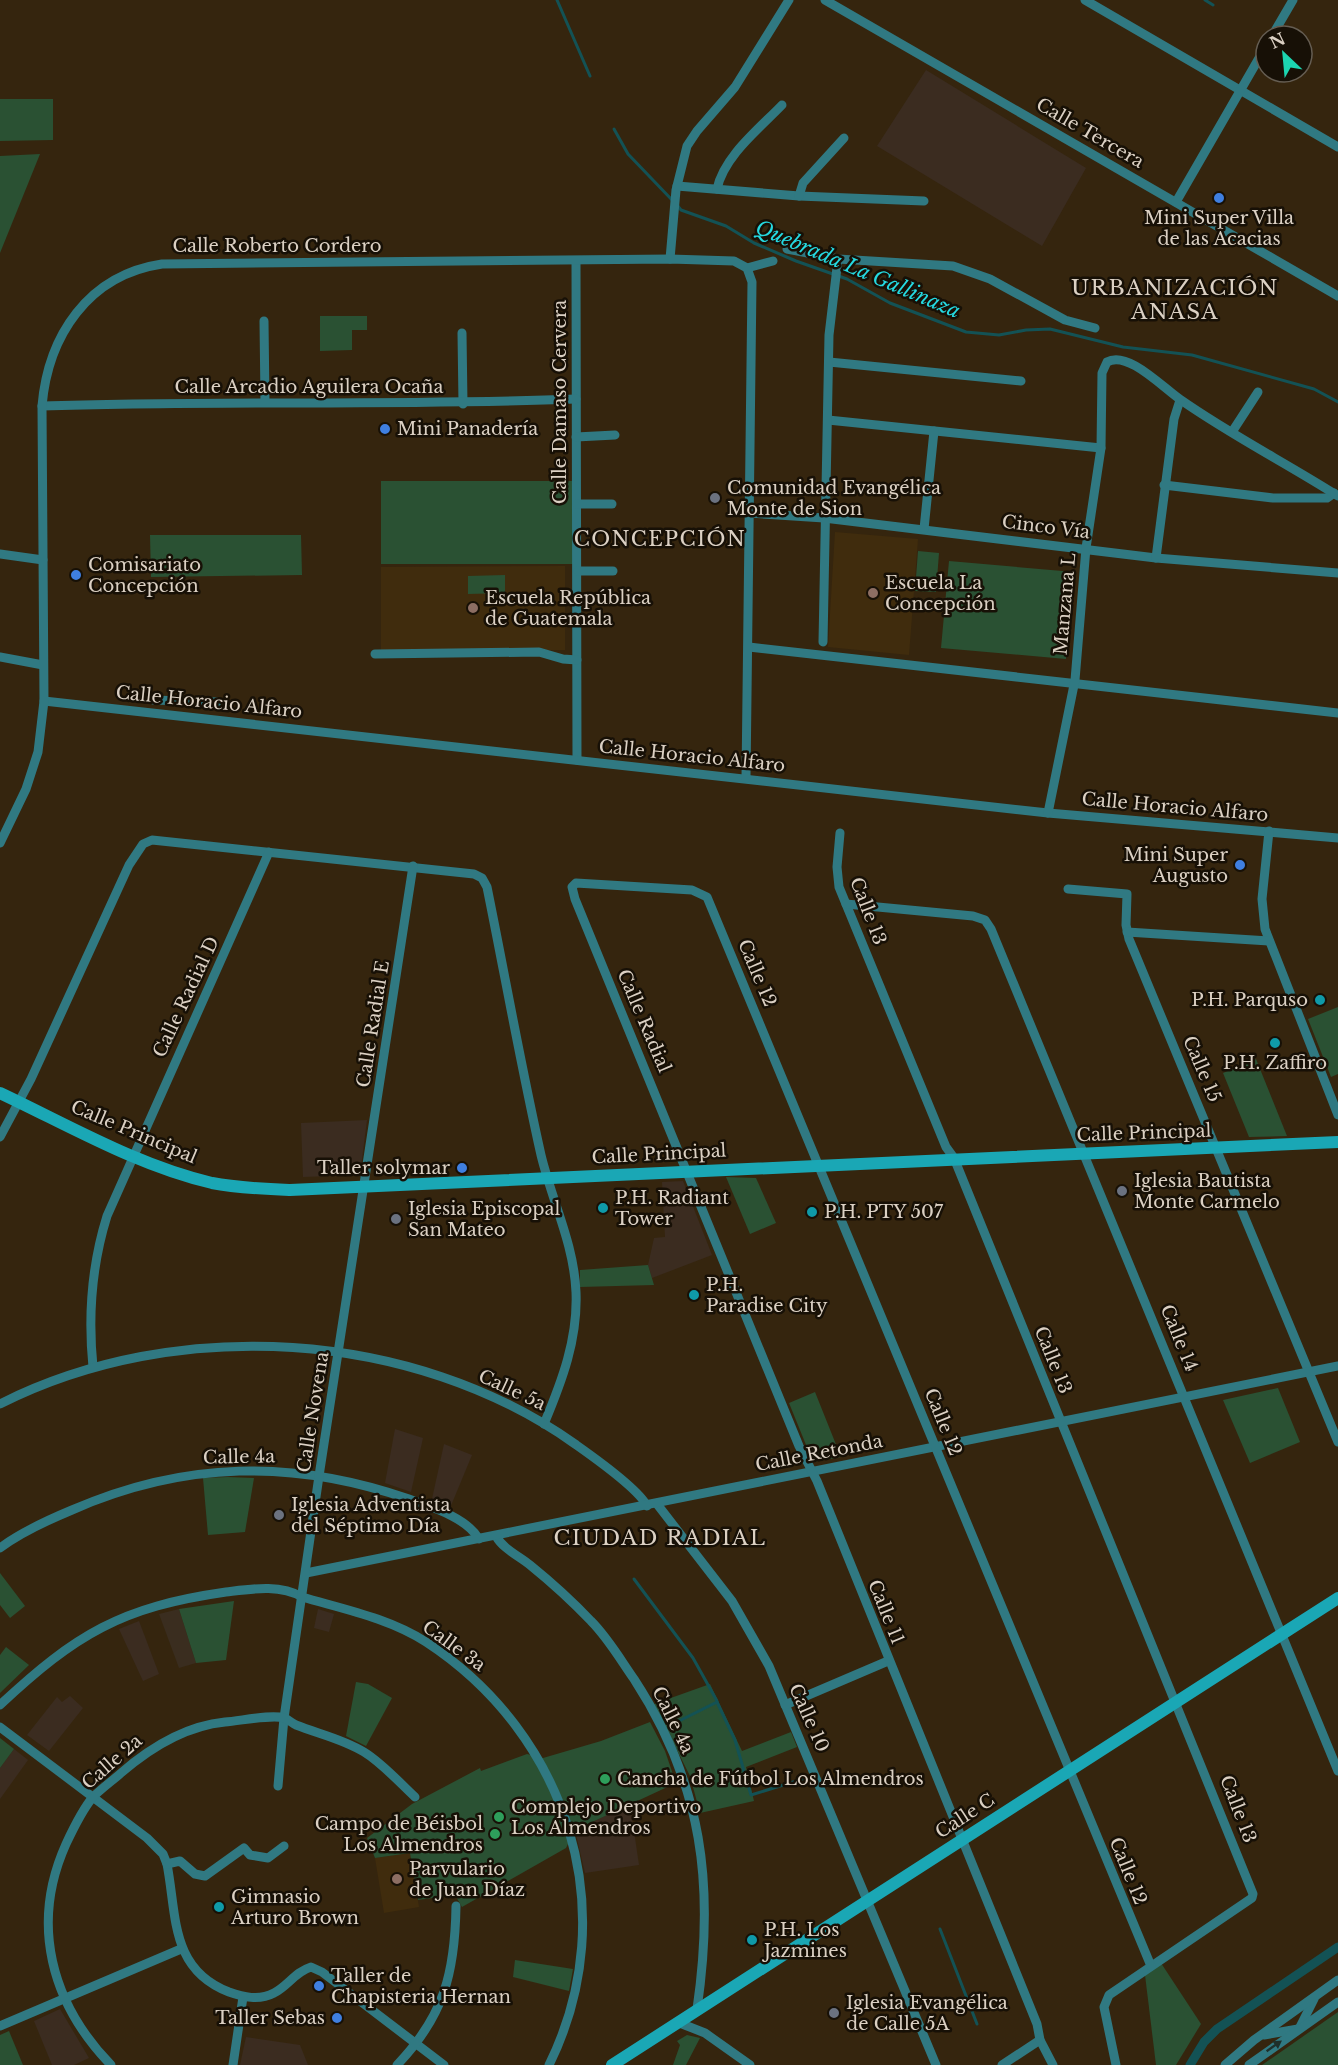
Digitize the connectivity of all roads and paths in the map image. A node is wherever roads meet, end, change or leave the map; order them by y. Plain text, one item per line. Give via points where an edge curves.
1 (789, 0) edge
2 (825, 0) edge
3 (1085, 0) edge
4 (1293, 0) edge
5 (1279, 24) edge
6 (1254, 66) edge
7 (1240, 90) junction
8 (782, 105) dead end
9 (844, 138) dead end
10 (1338, 147) edge
11 (676, 188) junction
12 (717, 189) junction
13 (800, 196) junction
14 (924, 201) dead end
15 (1176, 202) junction
16 (787, 249) dead end
17 (670, 259) junction
18 (576, 261) junction
19 (773, 261) dead end
20 (838, 263) junction
21 (747, 268) junction
22 (1338, 296) edge
23 (264, 321) dead end
24 (1095, 328) dead end
25 (462, 333) dead end
26 (829, 362) junction
27 (1021, 381) dead end
28 (1258, 392) dead end
29 (576, 399) junction
30 (1180, 400) junction
31 (265, 402) junction
32 (464, 404) junction
33 (42, 406) junction
34 (828, 420) junction
35 (934, 430) junction
36 (1232, 432) junction
37 (615, 435) dead end
38 (576, 437) junction
39 (1101, 448) junction
40 (1164, 485) junction
41 (1336, 495) edge
42 (577, 504) junction
43 (612, 504) dead end
44 (749, 513) junction
45 (824, 518) junction
46 (924, 529) junction
47 (1086, 548) junction
48 (0, 554) edge
49 (1156, 558) junction
50 (44, 560) junction
51 (578, 571) junction
52 (614, 571) dead end
53 (1338, 573) edge
54 (823, 642) dead end
55 (749, 647) junction
56 (375, 654) dead end
57 (0, 657) edge
58 (577, 660) junction
59 (43, 665) junction
60 (1074, 679) junction
61 (44, 700) junction
62 (153, 700) dead end
63 (164, 701) junction
64 (217, 702) dead end
65 (1338, 712) edge
66 (164, 714) junction
67 (577, 760) junction
68 (746, 778) junction
69 (1048, 813) junction
70 (3, 830) edge
71 (1269, 831) junction
72 (840, 833) dead end
73 (1338, 838) edge
74 (0, 843) edge
75 (268, 852) junction
76 (413, 866) junction
77 (1068, 889) dead end
78 (701, 892) joint
79 (846, 904) junction
80 (1126, 932) junction
81 (1269, 941) junction
82 (0, 1093) edge
83 (19, 1102) junction
84 (1338, 1115) edge
85 (0, 1137) edge
86 (1338, 1142) edge
87 (1217, 1148) junction
88 (1085, 1153) junction
89 (132, 1155) junction
90 (954, 1158) junction
91 (819, 1165) junction
92 (688, 1170) junction
93 (549, 1178) junction
94 (365, 1186) junction
95 (339, 1351) junction
96 (1338, 1366) edge
97 (93, 1367) junction
98 (1308, 1372) junction
99 (1186, 1397) junction
100 (0, 1404) edge
101 (1060, 1421) junction
102 (544, 1424) junction
103 (1338, 1442) edge
104 (936, 1447) junction
105 (812, 1471) junction
106 (319, 1476) junction
107 (657, 1504) junction
108 (647, 1506) junction
109 (496, 1536) junction
110 (479, 1539) junction
111 (0, 1548) edge
112 (306, 1573) junction
113 (302, 1597) junction
114 (1338, 1598) edge
115 (1281, 1633) junction
116 (888, 1661) junction
117 (1175, 1703) junction
118 (0, 1705) edge
119 (785, 1705) junction
120 (284, 1718) junction
121 (0, 1727) edge
122 (1068, 1771) junction
123 (1338, 1771) edge
124 (278, 1786) dead end
125 (416, 1797) dead end
126 (93, 1798) junction
127 (962, 1840) junction
128 (284, 1846) dead end
129 (167, 1864) junction
130 (867, 1900) junction
131 (456, 1906) dead end
132 (181, 1949) junction
133 (1151, 1966) junction
134 (1338, 1980) edge
135 (1318, 1993) junction
136 (243, 1997) junction
137 (63, 1999) junction
138 (1338, 2002) edge
139 (697, 2009) junction
140 (677, 2022) junction
141 (0, 2026) edge
142 (1299, 2029) junction
143 (1040, 2040) junction
144 (1254, 2040) junction
145 (417, 2044) junction
146 (111, 2065) edge
147 (233, 2065) edge
148 (397, 2065) edge
149 (444, 2065) edge
150 (549, 2065) edge
151 (612, 2065) edge
152 (750, 2065) edge
153 (936, 2065) edge
154 (1002, 2065) edge
155 (1053, 2065) edge
156 (1116, 2065) edge
157 (1225, 2065) edge
158 (1249, 2065) edge

1 - 11 street via 735,87 687,146
2 - 15 street, Calle Tercera
3 - 7 street
4 - 5 street
6 - 7 street
7 - 10 street
7 - 15 street
8 - 12 street via 735,155
9 - 13 street via 803,183
11 - 12 street
11 - 17 street
12 - 13 street
13 - 14 street
15 - 22 street, Calle Tercera
16 - 20 street
17 - 18 street, Calle Roberto Cordero
17 - 21 street, Calle Roberto Cordero via 734,261
18 - 29 street, Calle Damaso Cervera
18 - 33 street, Calle Roberto Cordero via 190,262 149,266 106,286 79,308 61,332 51,355
19 - 21 street
20 - 24 street via 953,266 990,279 1065,320
20 - 26 street
21 - 44 street via 752,282
23 - 31 street
25 - 32 street
26 - 27 street
26 - 34 street
28 - 36 street
29 - 32 street, Calle Arcadio Aguilera Ocaña
29 - 38 street, Calle Damaso Cervera
30 - 36 street
30 - 39 street, Manzana L via 1133,364 1117,358 1107,362 1102,373
30 - 40 street
31 - 32 street, Calle Arcadio Aguilera Ocaña
31 - 33 street, Calle Arcadio Aguilera Ocaña
33 - 50 street, Calle Roberto Cordero
34 - 35 street
34 - 45 street
35 - 39 street
35 - 46 street
36 - 41 street
37 - 38 street
38 - 42 street, Calle Damaso Cervera
39 - 47 street, Manzana L
40 - 41 street via 1273,498
40 - 49 street
42 - 43 street
42 - 51 street, Calle Damaso Cervera
44 - 45 street, Cinco Vía
44 - 55 street
45 - 46 street, Cinco Vía
45 - 54 street
46 - 47 street, Cinco Vía
47 - 49 street, Cinco Vía
47 - 60 street, Manzana L
48 - 50 street
49 - 53 street, Cinco Vía
50 - 59 street, Calle Roberto Cordero
51 - 52 street
51 - 58 street, Calle Damaso Cervera
55 - 60 street
55 - 68 street
56 - 58 street via 539,652
57 - 59 street
58 - 67 street, Calle Damaso Cervera
59 - 61 street, Calle Roberto Cordero
60 - 65 street
60 - 69 street, Manzana L
61 - 66 street, Calle Horacio Alfaro
61 - 70 street, Calle Roberto Cordero via 38,752 26,789
62 - 63 street
63 - 64 street
63 - 66 street
66 - 67 street, Calle Horacio Alfaro
67 - 68 street, Calle Horacio Alfaro
68 - 69 street, Calle Horacio Alfaro
69 - 71 street, Calle Horacio Alfaro
70 - 74 street, Calle Roberto Cordero
71 - 73 street, Calle Horacio Alfaro
71 - 81 street via 1262,899
72 - 79 street, Calle 13 via 837,879
75 - 76 street
75 - 83 street via 152,840 143,844 129,865
75 - 89 street, Calle Radial D
76 - 93 street via 474,874 487,887
76 - 94 street, Calle Radial E
77 - 80 street, Calle 15 via 1127,894
78 - 91 street, Calle 12 via 711,904
78 - 92 street, Calle Radial via 582,881 573,885 575,899
79 - 88 street, Calle 14 via 985,920
79 - 90 street, Calle 13
80 - 81 street
80 - 87 street, Calle 15
81 - 84 street
82 - 83 street, Calle Principal
83 - 85 street
83 - 89 street, Calle Principal
86 - 87 street, Calle Principal
87 - 88 street, Calle Principal
87 - 98 street, Calle 15
88 - 90 street, Calle Principal
88 - 99 street, Calle 14
89 - 94 street, Calle Principal via 187,1176 232,1186 290,1190
89 - 97 street, Calle Radial D via 107,1216 97,1256
90 - 91 street, Calle Principal
90 - 101 street, Calle 13
91 - 92 street, Calle Principal
91 - 104 street, Calle 12
92 - 93 street, Calle Principal
92 - 105 street, Calle 11
93 - 94 street, Calle Principal
93 - 102 street via 567,1239 576,1292 568,1362
94 - 95 street, Calle Novena
95 - 97 street, Calle 5a via 224,1346
95 - 102 street, Calle 5a via 432,1374
95 - 106 street, Calle Novena
96 - 98 street, Calle Retonda
97 - 100 street, Calle 5a
98 - 99 street, Calle Retonda
98 - 103 street, Calle 15
99 - 101 street, Calle Retonda
99 - 115 street, Calle 14
101 - 104 street, Calle Retonda
101 - 117 street, Calle 13
102 - 108 street, Calle 5a via 595,1458
104 - 105 street, Calle Retonda
104 - 122 street, Calle 12
105 - 107 street, Calle Retonda
105 - 116 street, Calle 11
106 - 110 street, Calle 4a via 384,1491 430,1507 472,1530
106 - 111 street, Calle 4a via 223,1471 154,1480 57,1516
106 - 112 street, Calle Novena
107 - 108 street, Calle Retonda
107 - 119 street, Calle 10 via 732,1601 753,1635
108 - 109 street, Calle Retonda
109 - 110 street, Calle Retonda
109 - 139 street, Calle 4a via 605,1637 663,1730 691,1805 703,1865 706,1949
110 - 112 street, Calle Retonda
112 - 113 street, Calle Novena
113 - 118 street, Calle 3a via 289,1589 247,1589 142,1609 70,1645 45,1662
113 - 120 street, Calle Novena
113 - 150 street, Calle 3a via 389,1623 452,1661 507,1716 552,1781 571,1834 583,1927 576,1984
114 - 115 street, Calle C
115 - 117 street, Calle C
115 - 123 street, Calle 14
116 - 119 street
116 - 127 street, Calle 11
117 - 122 street, Calle C
117 - 133 street, Calle 13 via 1253,1896
119 - 130 street, Calle 10
120 - 124 street, Calle Novena
120 - 125 street, Calle 2a via 365,1752
120 - 126 street, Calle 2a via 211,1724 182,1733 152,1748
121 - 126 street
122 - 127 street, Calle C
122 - 133 street, Calle 12
126 - 129 street via 147,1838
126 - 137 street, Calle 2a via 57,1864 49,1898 47,1932
127 - 130 street, Calle C
127 - 143 street, Calle 11 via 1037,2024
128 - 129 street via 268,1858 250,1855 244,1848 205,1876 195,1874 180,1862
129 - 132 street
130 - 139 street, Calle C
130 - 153 street, Calle 10
131 - 145 street via 450,1978 436,2013
132 - 136 street via 199,1974 219,1988
132 - 137 street
133 - 156 street via 1113,1992 1105,2003
134 - 135 street
135 - 142 street
135 - 144 street
136 - 145 street via 273,1993 300,1970 311,1967
136 - 147 street
137 - 141 street
137 - 146 street, Calle 2a via 89,2042
138 - 142 street
139 - 140 street, Calle C
140 - 151 street, Calle C
140 - 152 street via 705,2033
142 - 144 street via 1276,2031
158 -> 142 street
143 - 154 street
143 - 155 street, Calle 11
144 - 157 street
145 - 148 street
145 - 149 street

